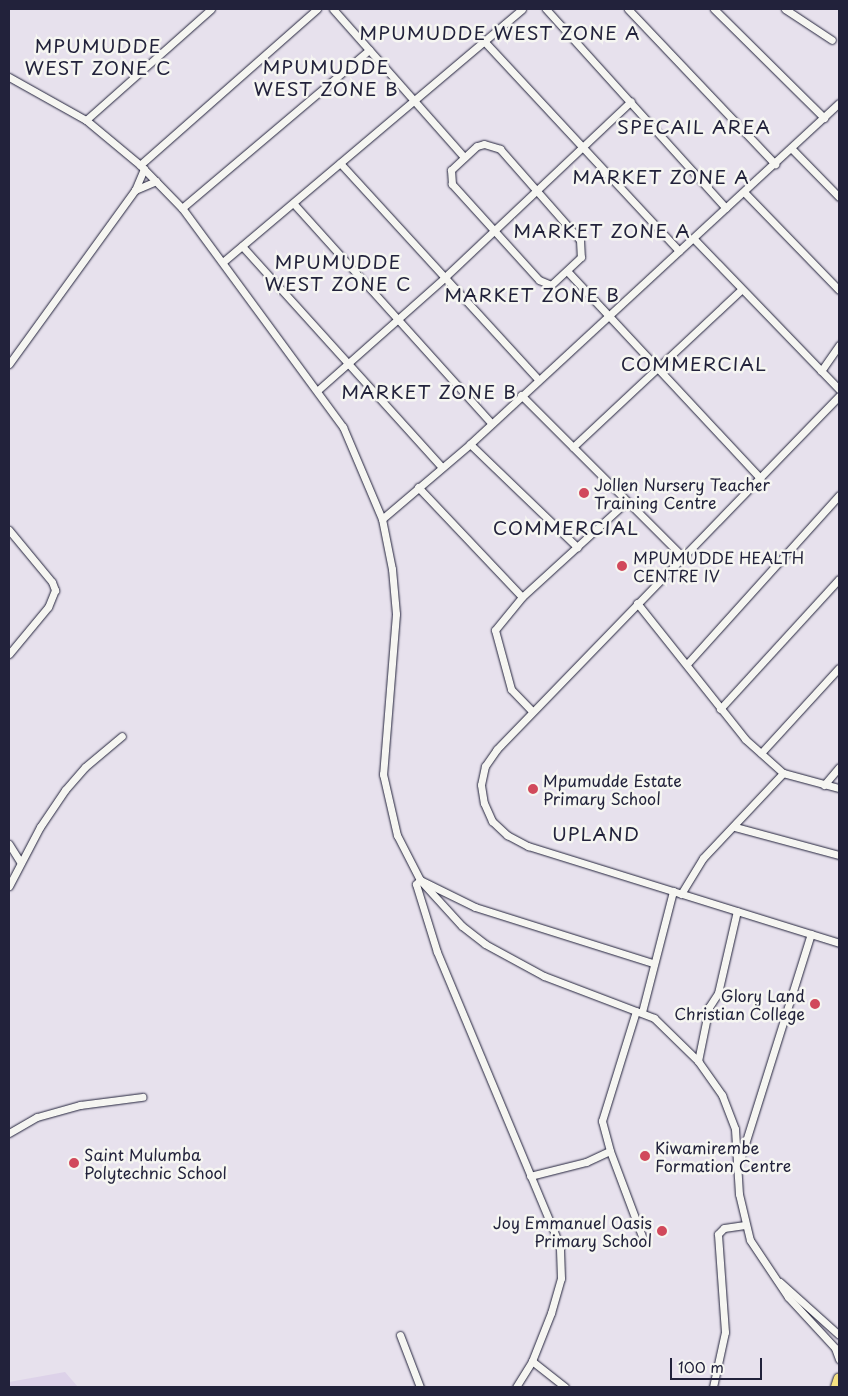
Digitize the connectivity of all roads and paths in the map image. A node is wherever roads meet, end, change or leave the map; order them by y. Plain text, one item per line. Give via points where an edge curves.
1 (211, 9) edge
2 (317, 9) edge
3 (333, 9) edge
4 (522, 9) edge
5 (546, 9) edge
6 (628, 9) edge
7 (714, 9) edge
8 (784, 9) edge
9 (483, 40) junction
10 (832, 40) dead end
11 (369, 50) junction
12 (9, 77) edge
13 (415, 100) junction
14 (630, 100) junction
15 (839, 103) edge
16 (824, 118) junction
17 (86, 120) junction
18 (583, 147) junction
19 (792, 149) junction
20 (464, 157) junction
21 (340, 163) junction
22 (775, 164) junction
23 (142, 167) junction
24 (156, 181) junction
25 (135, 190) junction
26 (537, 190) junction
27 (744, 192) junction
28 (839, 197) edge
29 (294, 204) junction
30 (182, 208) junction
31 (726, 208) junction
32 (494, 231) junction
33 (694, 239) junction
34 (242, 246) junction
35 (680, 251) junction
36 (224, 261) junction
37 (568, 272) junction
38 (444, 278) junction
39 (742, 290) junction
40 (839, 290) edge
41 (608, 316) junction
42 (398, 318) junction
43 (839, 345) edge
44 (348, 363) junction
45 (9, 364) edge
46 (658, 368) junction
47 (822, 371) junction
48 (538, 379) junction
49 (839, 389) edge
50 (318, 390) junction
51 (522, 395) junction
52 (839, 396) edge
53 (491, 423) junction
54 (470, 444) junction
55 (573, 447) junction
56 (442, 467) junction
57 (760, 478) junction
58 (418, 487) junction
59 (839, 495) edge
60 (628, 501) junction
61 (382, 518) junction
62 (9, 530) edge
63 (577, 547) junction
64 (682, 556) junction
65 (839, 579) edge
66 (522, 597) junction
67 (637, 603) junction
68 (9, 654) edge
69 (686, 664) junction
70 (839, 668) edge
71 (720, 709) junction
72 (532, 711) junction
73 (122, 736) dead end
74 (761, 753) junction
75 (839, 767) edge
76 (783, 773) junction
77 (824, 785) junction
78 (839, 788) edge
79 (735, 827) junction
80 (9, 844) edge
81 (839, 855) edge
82 (21, 863) junction
83 (420, 880) junction
84 (9, 886) edge
85 (673, 891) junction
86 (681, 894) junction
87 (738, 911) junction
88 (811, 934) junction
89 (839, 943) edge
90 (653, 963) junction
91 (639, 1012) junction
92 (698, 1061) junction
93 (142, 1097) dead end
94 (9, 1133) edge
95 (610, 1151) junction
96 (738, 1164) junction
97 (530, 1176) junction
98 (745, 1225) junction
99 (642, 1236) dead end
100 (774, 1277) junction
101 (839, 1335) edge
102 (400, 1336) dead end
103 (839, 1359) edge
104 (532, 1361) junction
105 (839, 1378) edge
106 (420, 1387) edge
107 (516, 1387) edge
108 (565, 1387) edge
109 (713, 1387) edge
110 (836, 1387) edge

1 - 17 street
2 - 23 street
3 - 11 street
4 - 9 street
5 - 14 street
6 - 22 street
7 - 16 street
8 - 10 street
9 - 13 street
9 - 18 street
11 - 13 street
11 - 30 street
12 - 17 street
13 - 20 street
13 - 21 street
14 - 18 street
14 - 31 street
15 - 16 street
16 - 19 street
17 - 23 street
18 - 26 street
18 - 35 street
19 - 22 street
19 - 28 street
20 - 26 street via 477,146 492,145
20 - 32 street via 451,170 452,184
21 - 29 street
21 - 38 street
22 - 27 street
23 - 24 street
23 - 25 street
24 - 25 street
24 - 30 street
25 - 45 street
26 - 32 street
26 - 37 street via 582,245 581,258
27 - 31 street
27 - 40 street
29 - 34 street
29 - 42 street
30 - 36 street
31 - 33 street
32 - 37 street via 545,284 552,285
32 - 38 street
33 - 35 street
33 - 39 street
34 - 36 street
34 - 44 street
35 - 41 street
36 - 50 street
37 - 41 street
38 - 42 street
38 - 48 street
39 - 46 street
39 - 47 street
41 - 46 street
41 - 48 street
42 - 44 street
42 - 53 street
43 - 47 street
44 - 50 street
44 - 56 street
46 - 55 street
46 - 57 street
47 - 49 street
48 - 51 street
50 - 61 street via 344,427
51 - 53 street
51 - 55 street
52 - 57 street
53 - 54 street
54 - 56 street
54 - 63 street
55 - 60 street
56 - 58 street
57 - 64 street
58 - 61 street
58 - 66 street
59 - 69 street
60 - 63 street
60 - 64 street
61 - 83 street via 392,569 396,614 383,774 397,835
62 - 68 street via 55,590 48,606
63 - 66 street
64 - 67 street
65 - 71 street
66 - 72 street via 495,630 511,689
67 - 69 street
67 - 72 street
69 - 71 street
70 - 74 street
71 - 74 street
72 - 85 street via 485,766 481,785 492,821 507,835 528,846
73 - 82 street via 85,767 65,790
74 - 76 street
75 - 77 street
76 - 77 street
76 - 79 street
77 - 78 street
79 - 81 street
79 - 86 street via 696,867
80 - 82 street
82 - 84 street
83 - 90 street via 475,908
83 - 91 street via 462,926 507,958 562,984
83 - 97 street via 416,890 437,952
85 - 86 street
85 - 90 street
86 - 87 street
87 - 88 street
87 - 92 street via 718,993 709,1007
88 - 89 street
88 - 96 street
90 - 91 street
91 - 92 street via 663,1025
91 - 95 street via 602,1121
92 - 96 street via 729,1112
93 - 94 street via 37,1117
95 - 97 street via 586,1162
95 - 99 street
96 - 98 street
97 - 104 street via 555,1229 562,1262 551,1312
98 - 100 street via 757,1252
98 - 109 street via 724,1228 718,1234 725,1332
100 - 101 street
100 - 103 street via 835,1348
102 - 106 street
104 - 107 street
104 - 108 street
105 - 110 highway

